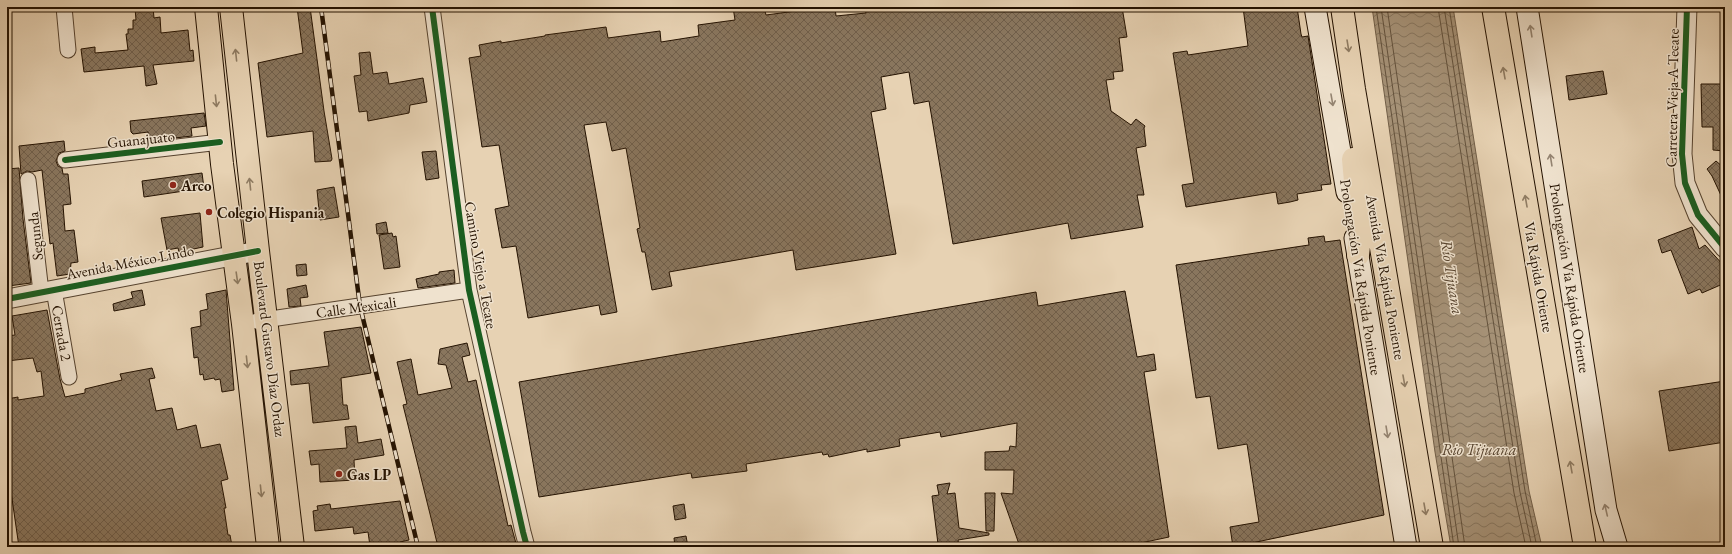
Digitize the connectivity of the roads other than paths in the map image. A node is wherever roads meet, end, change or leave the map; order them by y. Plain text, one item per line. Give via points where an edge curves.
1 (64, 7) edge
2 (206, 7) edge
3 (231, 7) edge
4 (432, 7) edge
5 (1315, 7) edge
6 (1342, 7) edge
7 (1493, 7) edge
8 (1527, 7) edge
9 (1687, 7) edge
10 (68, 50) dead end
11 (1354, 89) junction
12 (220, 142) junction
13 (65, 160) dead end
14 (28, 180) dead end
15 (1725, 248) edge
16 (258, 251) junction
17 (233, 255) junction
18 (1358, 255) junction
19 (469, 290) junction
20 (48, 291) junction
21 (7, 299) edge
22 (267, 320) junction
23 (243, 324) junction
24 (69, 377) dead end
25 (268, 547) edge
26 (294, 547) edge
27 (527, 547) edge
28 (1406, 547) edge
29 (1432, 547) edge
30 (1585, 547) edge
31 (1617, 547) edge

1 - 10 street
2 -> 12 main road, Boulevard Gustavo Díaz Ordaz
16 -> 3 main road, Boulevard Gustavo Díaz Ordaz
4 - 19 street, Camino Viejo a Tecate
5 -> 18 main road, Prolongación Vía Rápida Poniente
6 -> 11 main road, Avenida Vía Rápida Poniente
30 -> 7 main road, Vía Rápida Oriente
31 -> 8 main road, Prolongación Vía Rápida Oriente via 1606,510
9 - 15 street, Carretera Vieja A Tecate via 1682,154 1685,183 1698,215
11 - 18 main road via 1348,106 1360,237
11 -> 29 main road, Avenida Vía Rápida Poniente
12 - 13 street, Guanajuato
12 - 17 main road, Boulevard Gustavo Díaz Ordaz
14 - 20 street, Segunda
16 - 17 street, Avenida México Lindo
16 - 22 main road, Boulevard Gustavo Díaz Ordaz
17 - 20 street, Avenida México Lindo
17 -> 23 main road, Boulevard Gustavo Díaz Ordaz
18 -> 28 main road, Prolongación Vía Rápida Poniente
19 - 22 street, Calle Mexicali
19 - 27 street, Camino Viejo a Tecate
20 - 21 street, Avenida México Lindo
20 - 24 street, Cerrada 2
22 - 23 street, Calle Mexicali
22 - 26 main road, Boulevard Gustavo Díaz Ordaz
23 -> 25 main road, Boulevard Gustavo Díaz Ordaz

